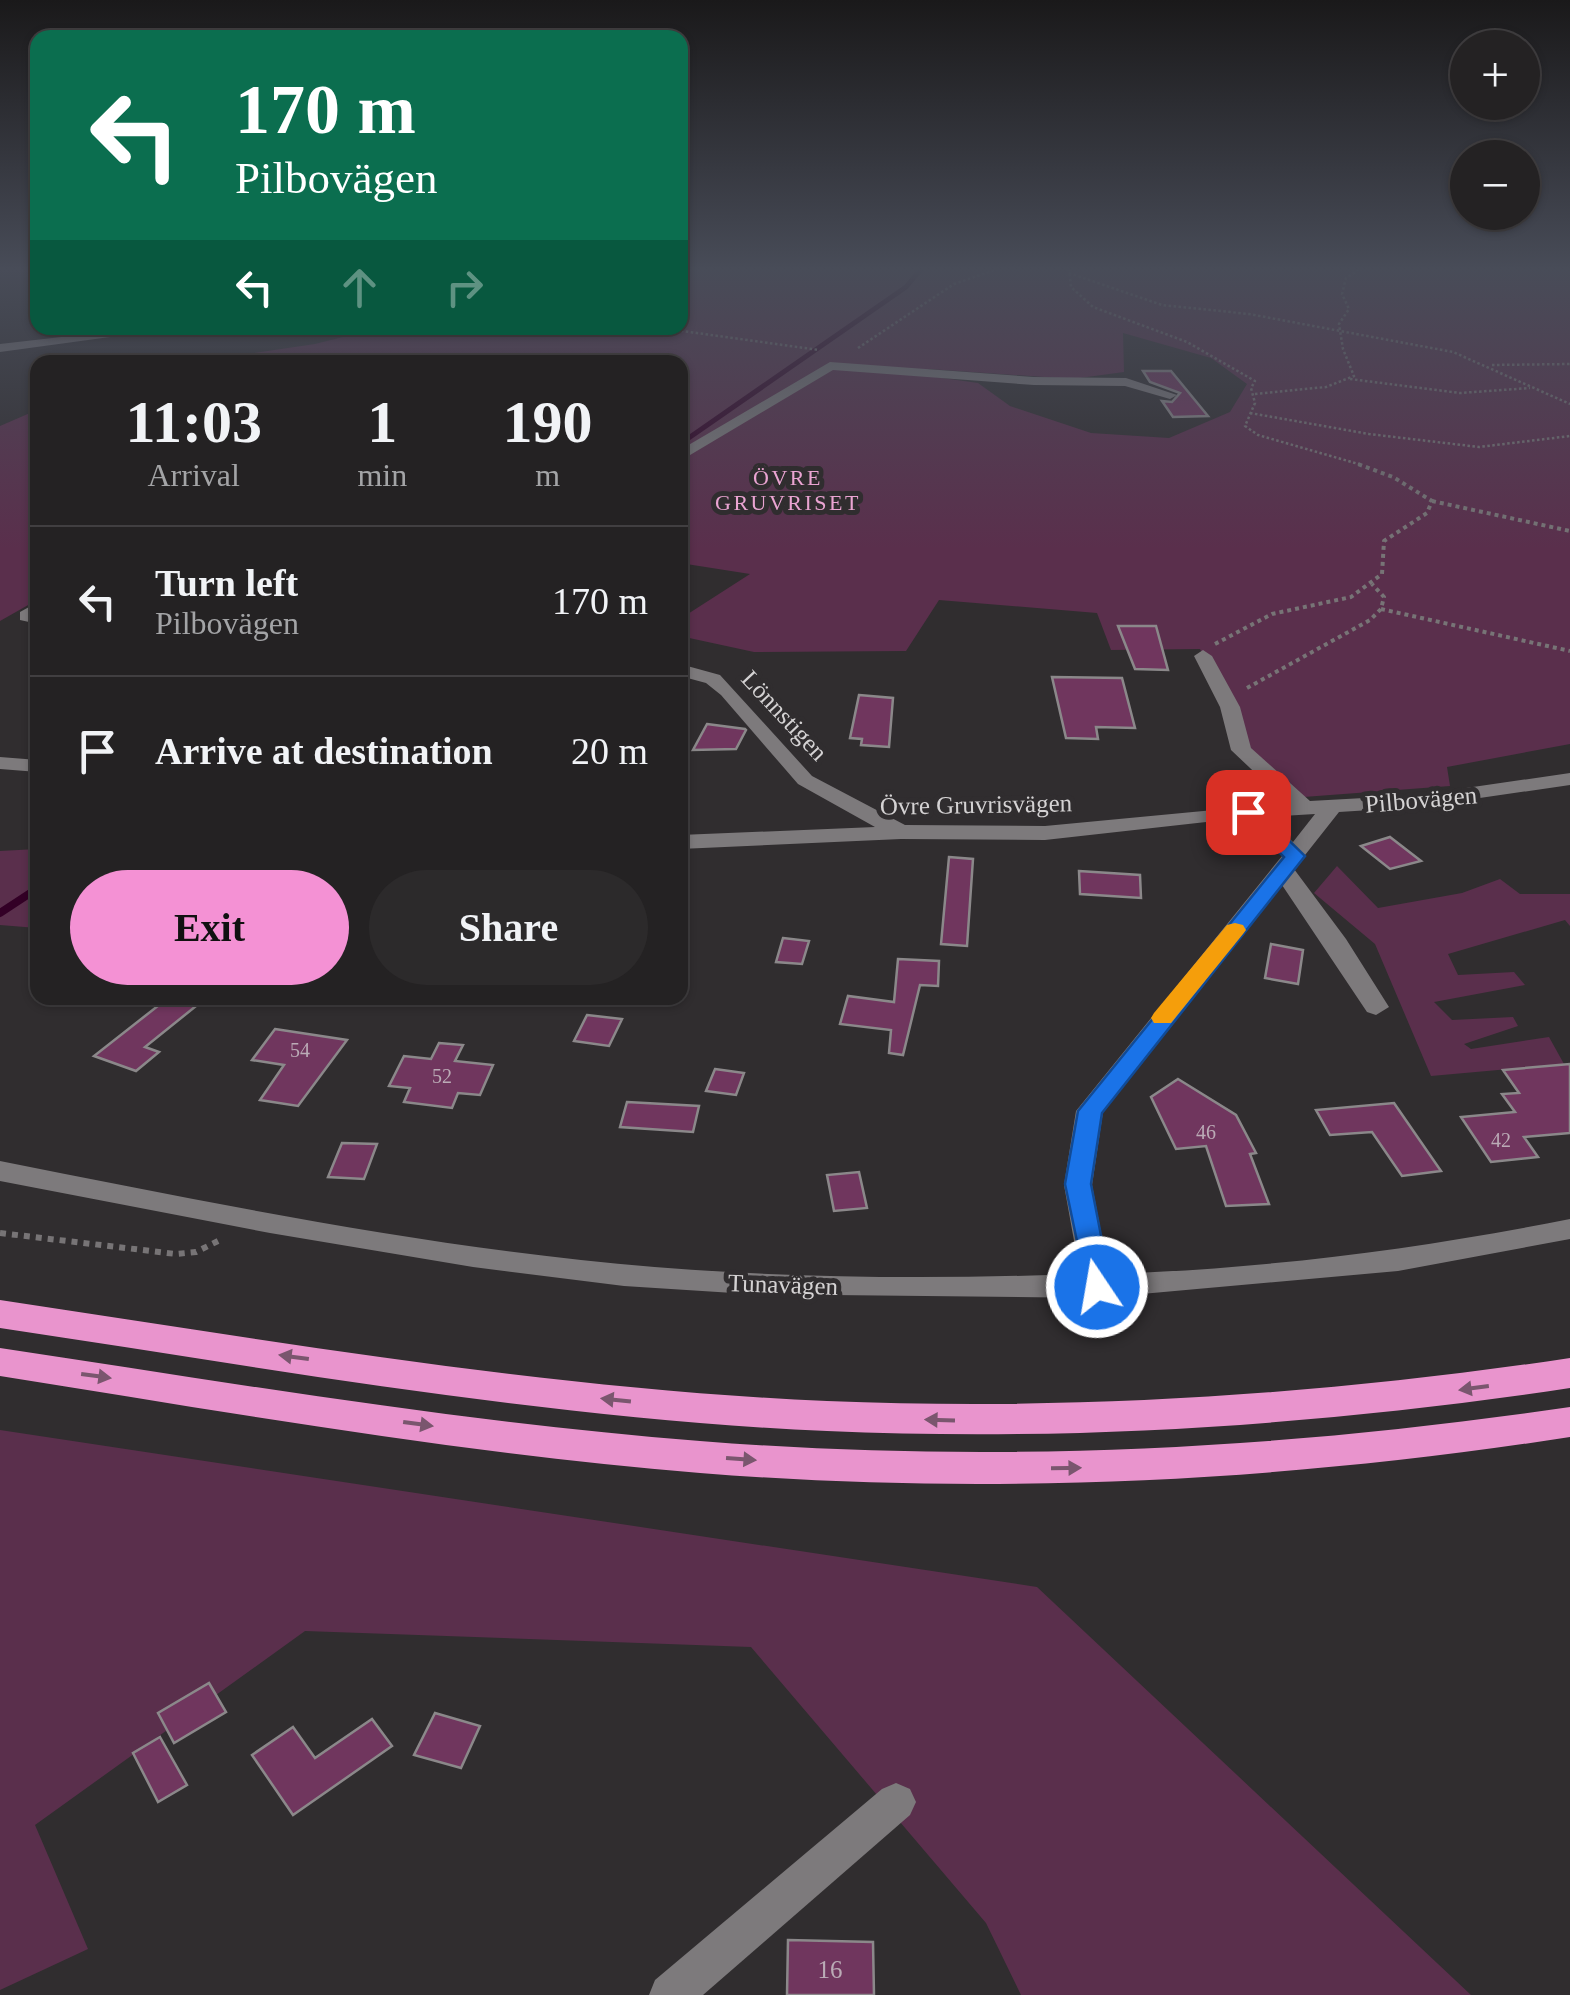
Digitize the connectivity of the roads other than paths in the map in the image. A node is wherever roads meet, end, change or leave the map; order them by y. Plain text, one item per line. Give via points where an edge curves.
1 (837, 362) edge
2 (830, 366) junction
3 (1170, 396) dead end
4 (688, 451) edge
5 (1208, 650) road end
6 (688, 672) edge
7 (0, 763) edge
8 (30, 765) edge
9 (1570, 779) edge
10 (1333, 806) junction
11 (1305, 808) junction
12 (1248, 812) junction
13 (901, 832) junction
14 (688, 842) edge
15 (1289, 863) junction
16 (1376, 1007) dead end
17 (0, 1171) edge
18 (1570, 1229) edge
19 (1097, 1287) junction
20 (0, 1314) edge
21 (0, 1362) edge
22 (1570, 1372) edge
23 (1570, 1422) edge
24 (896, 1802) dead end
25 (670, 1995) edge

1 - 2 street
2 - 3 street via 1126,382
2 - 4 street
5 - 11 street via 1240,750
6 - 13 street, Lönnstigen via 728,691 805,780
7 - 8 street
9 - 10 street, Pilbovägen
10 - 11 street, Övre Gruvrisvägen
10 - 15 street, Pilbovägen
11 - 12 street, Övre Gruvrisvägen
12 - 13 street, Övre Gruvrisvägen via 1045,833
12 - 15 street
13 - 14 street, Övre Gruvrisvägen
15 - 16 street
15 - 19 street, Pilbovägen via 1090,1111 1078,1184
17 - 19 street, Tunavägen via 543,1266 698,1280
18 - 19 street, Tunavägen via 1324,1268
22 -> 20 highway via 1261,1412 1068,1420 846,1418 512,1388
21 -> 23 highway via 492,1434 836,1466 1203,1464
24 - 25 street

